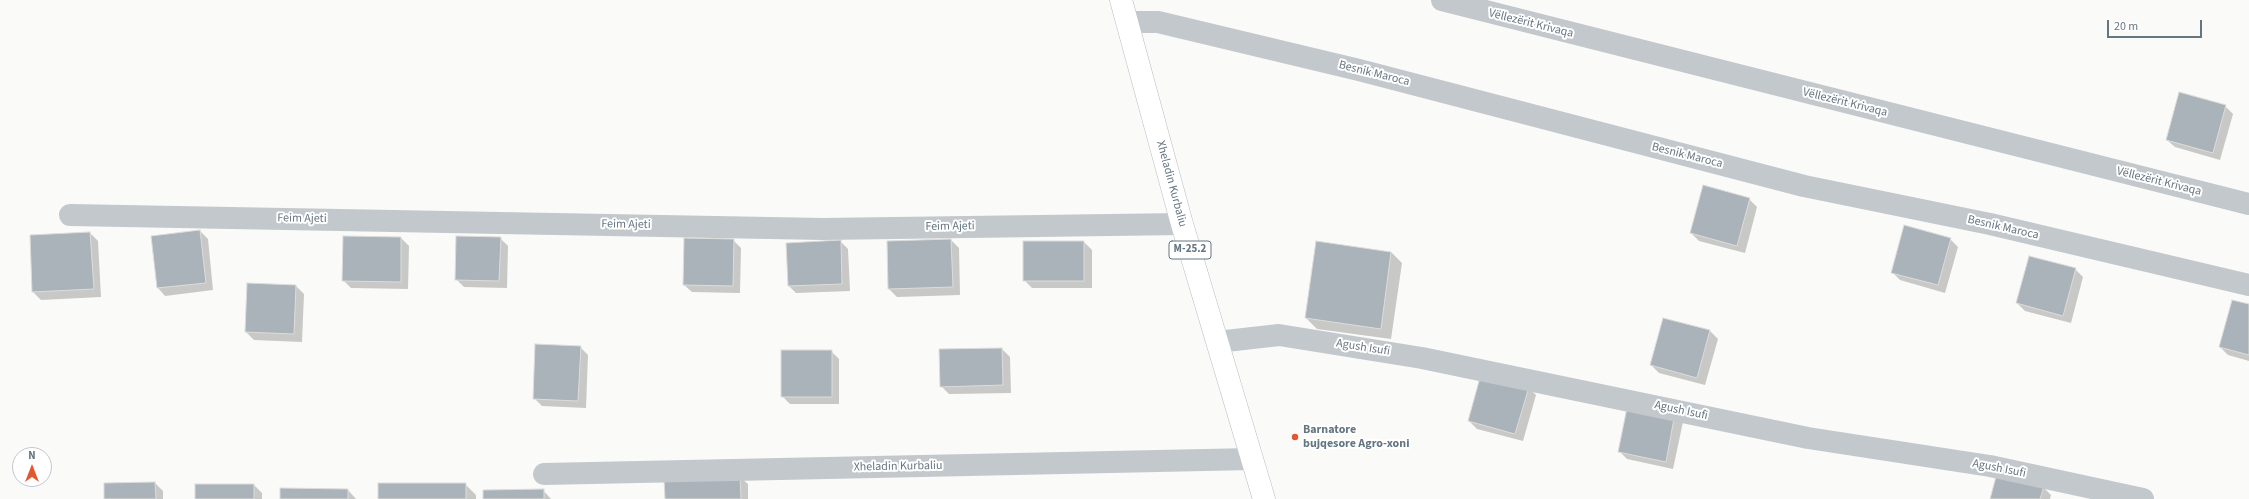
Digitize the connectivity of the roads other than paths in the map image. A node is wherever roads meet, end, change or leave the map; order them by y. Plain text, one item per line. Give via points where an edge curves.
1 (1121, 0) edge
2 (1442, 0) edge
3 (1128, 22) junction
4 (2249, 204) edge
5 (70, 214) dead end
6 (1182, 224) junction
7 (2249, 285) edge
8 (1217, 342) junction
9 (1252, 459) junction
10 (544, 474) dead end
11 (1264, 499) edge
12 (2143, 499) edge

1 - 3 main road, Xheladin Kurbaliu / M-25.2
2 - 4 street, Vëllezërit Krivaqa
3 - 6 main road, Xheladin Kurbaliu / M-25.2
3 - 7 street, Besnik Maroca via 1158,22 1359,70 1804,186 1990,224
5 - 6 street, Feim Ajeti via 823,229
6 - 8 main road, Xheladin Kurbaliu / M-25.2
8 - 9 main road, Xheladin Kurbaliu / M-25.2
8 - 12 street, Agush Isufi via 1279,335 1415,357 1808,438 1990,466
9 - 10 street, Xheladin Kurbaliu
9 - 11 main road, Xheladin Kurbaliu / M-25.2

